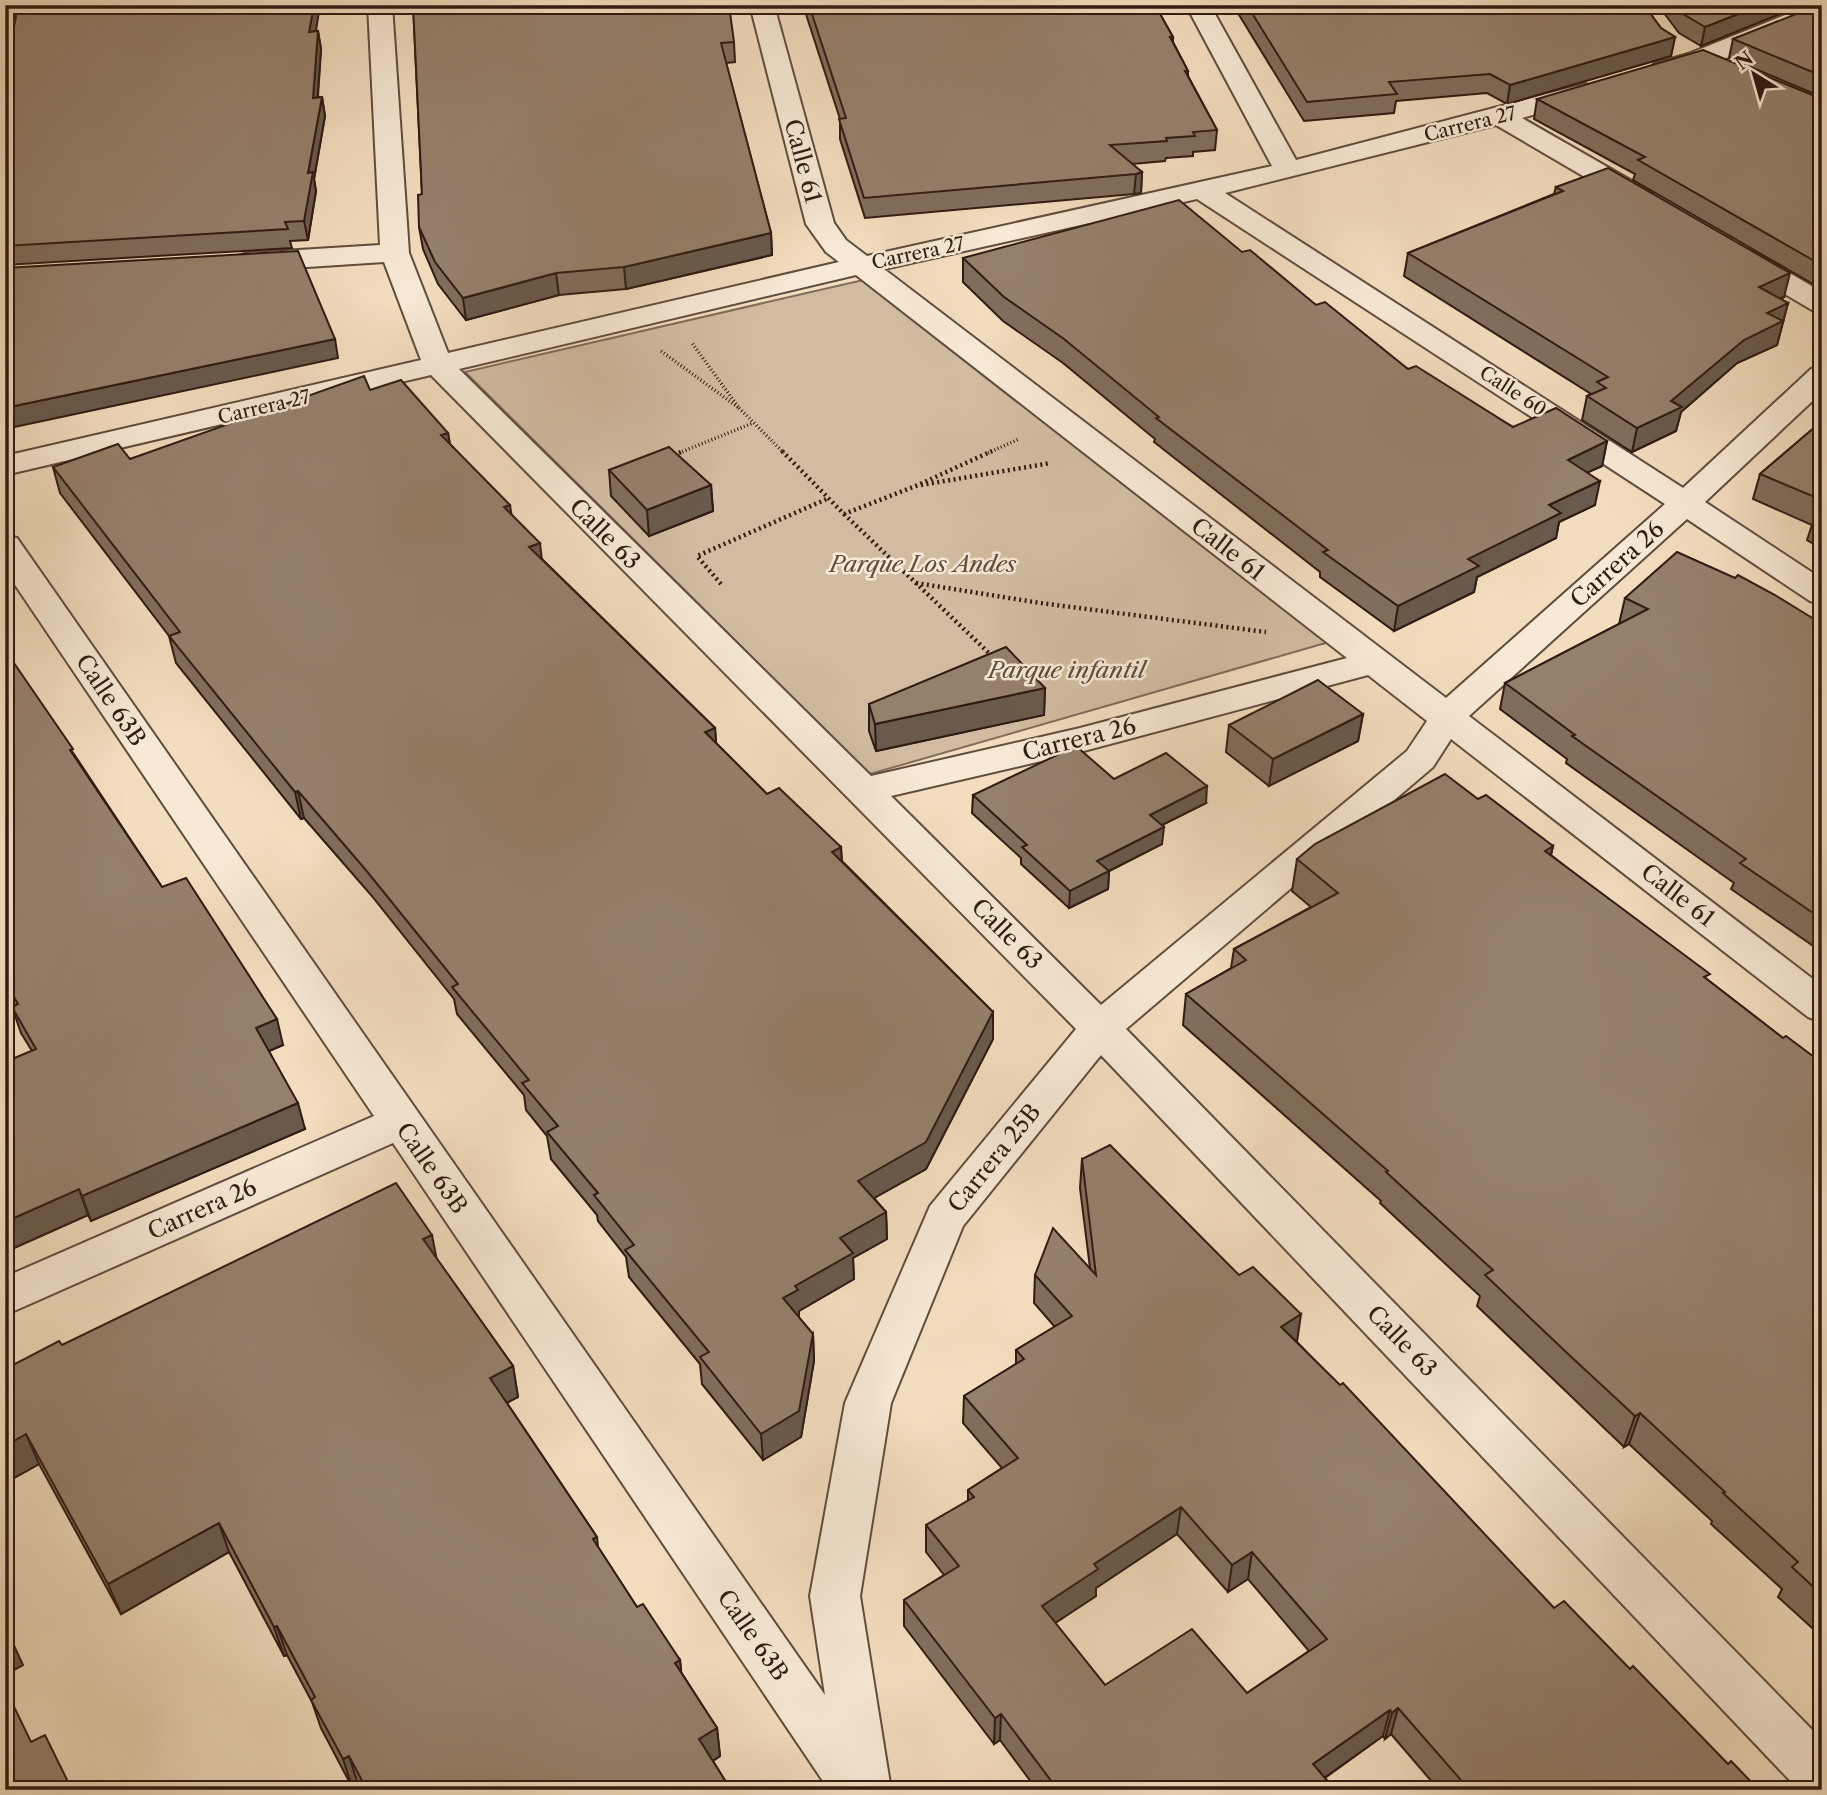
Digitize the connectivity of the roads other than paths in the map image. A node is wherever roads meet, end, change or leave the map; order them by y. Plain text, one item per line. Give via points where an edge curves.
1 (7, 5) edge
2 (380, 5) edge
3 (762, 5) edge
4 (1198, 5) edge
5 (1822, 9) edge
6 (5, 11) edge
7 (1668, 40) edge
8 (1698, 59) junction
9 (1645, 74) edge
10 (1735, 74) edge
11 (1606, 86) edge
12 (1501, 117) junction
13 (1287, 169) junction
14 (1203, 191) junction
15 (1667, 214) edge
16 (1715, 241) edge
17 (394, 253) junction
18 (228, 263) edge
19 (862, 266) junction
20 (1822, 304) edge
21 (438, 365) junction
22 (1822, 375) edge
23 (5, 466) edge
24 (1685, 503) junction
25 (5, 545) edge
26 (1822, 594) edge
27 (1374, 663) junction
28 (1448, 716) junction
29 (1420, 759) joint
30 (864, 790) junction
31 (1822, 1007) edge
32 (1100, 1028) junction
33 (400, 1122) junction
34 (5, 1297) edge
35 (1822, 1777) edge
36 (862, 1790) edge

1 - 6 street
2 - 17 street, Calle 63
3 - 19 street, Calle 61 via 820,224 836,246
4 - 13 street
5 - 8 street
7 - 8 street
8 - 9 street
8 - 10 street
11 - 12 street, Carrera 27
12 - 13 street, Carrera 27
12 - 15 street
13 - 14 street, Carrera 27
14 - 19 street, Carrera 27
14 - 24 street, Calle 60
16 - 20 street
17 - 18 street
17 - 21 street, Calle 63
19 - 21 street, Carrera 27
19 - 27 street, Calle 61
21 - 23 street, Carrera 27
21 - 30 street, Calle 63
22 - 24 street, Carrera 26
24 - 26 street, Calle 60
24 - 28 street, Carrera 26
25 - 33 street, Calle 63B
27 - 28 street, Calle 61
27 - 30 street, Carrera 26 via 1080,740
28 - 29 street, Carrera 26
28 - 31 street, Calle 61
29 - 32 street, Carrera 25B
30 - 32 street, Calle 63
32 - 35 street, Calle 63
32 - 36 street, Carrera 25B via 945,1218 869,1403 835,1596
33 - 34 street, Carrera 26
33 - 36 street, Calle 63B

